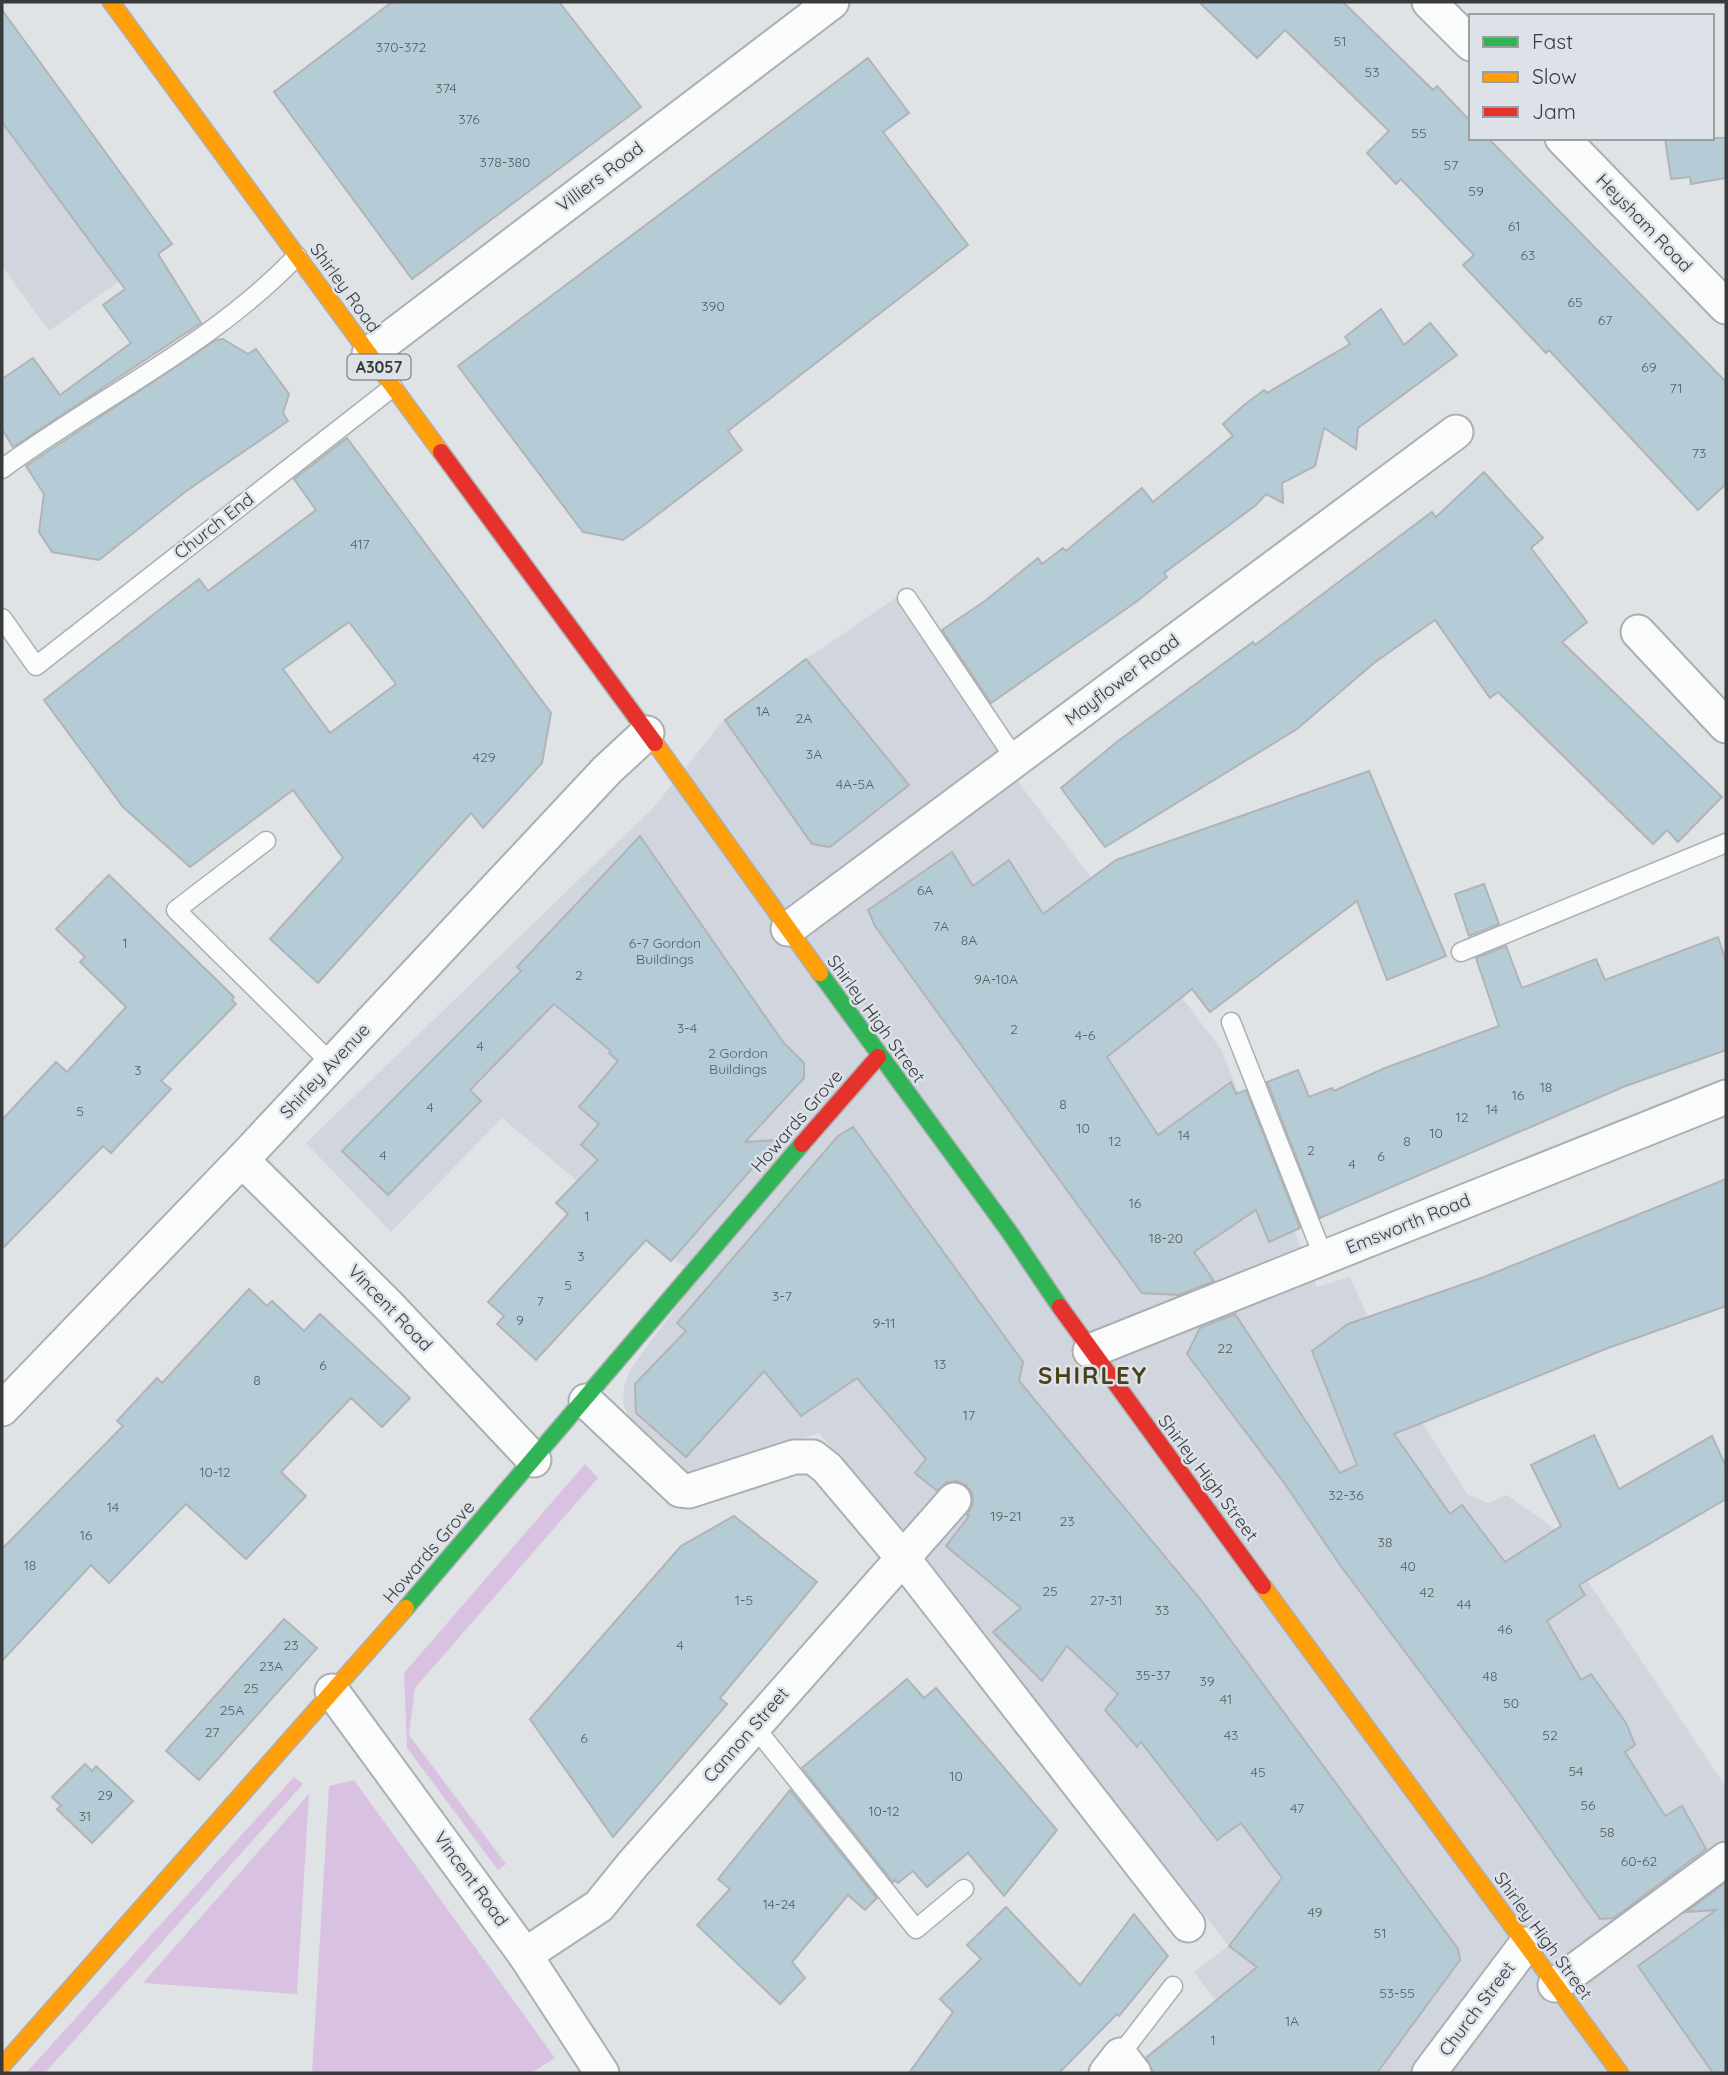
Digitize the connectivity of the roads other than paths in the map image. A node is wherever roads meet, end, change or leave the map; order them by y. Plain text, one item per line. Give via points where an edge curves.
1 (111, 2) edge
2 (832, 2) edge
3 (1429, 2) edge
4 (1469, 42) edge
5 (1564, 140) edge
6 (297, 256) junction
7 (1726, 307) edge
8 (369, 354) junction
9 (393, 387) junction
10 (1456, 432) dead end
11 (2, 469) edge
12 (907, 598) dead end
13 (2, 618) edge
14 (1638, 632) dead end
15 (1726, 726) edge
16 (647, 733) junction
17 (1015, 759) junction
18 (266, 841) dead end
19 (1726, 844) edge
20 (788, 929) junction
21 (1461, 951) dead end
22 (1231, 1021) dead end
23 (878, 1058) junction
24 (332, 1064) junction
25 (1726, 1097) edge
26 (242, 1160) junction
27 (1324, 1258) junction
28 (1090, 1351) junction
29 (586, 1401) junction
30 (2, 1409) edge
31 (534, 1460) junction
32 (954, 1500) dead end
33 (902, 1557) junction
34 (332, 1691) junction
35 (754, 1726) junction
36 (1726, 1859) edge
37 (964, 1889) dead end
38 (1188, 1925) dead end
39 (1526, 1944) junction
40 (525, 1955) junction
41 (1555, 1985) junction
42 (1173, 1986) dead end
43 (2, 2066) edge
44 (1120, 2067) edge
45 (602, 2073) edge
46 (1429, 2073) edge
47 (1620, 2073) edge

1 - 6 main road, Shirley Road / A3057
2 - 8 street, Villiers Road
3 - 4 street
5 - 7 street, Heysham Road
6 - 8 main road, Shirley Road / A3057
6 - 11 lane via 264,290 152,373 54,430
8 - 9 main road, Shirley Road / A3057
9 - 13 lane, Church End via 36,666
9 - 16 main road, Shirley Road / A3057
10 - 17 street, Mayflower Road
12 - 17 lane
14 - 15 street
16 - 20 main road, Shirley High Street / A3057
16 - 24 street, Shirley Avenue
17 - 20 street, Mayflower Road
18 - 24 lane via 176,910
19 - 21 lane
20 - 23 main road, Shirley High Street / A3057
22 - 27 lane
23 - 28 main road, Shirley High Street / A3057 via 1008,1230
23 - 29 main road, Howards Grove via 692,1270
24 - 26 street, Shirley Avenue
25 - 27 street, Emsworth Road
26 - 30 street, Shirley Avenue
26 - 31 street, Vincent Road via 389,1306
27 - 28 street, Emsworth Road
28 - 39 main road, Shirley High Street / A3057
29 - 31 main road, Howards Grove
29 - 33 street via 680,1490 794,1457 813,1457
31 - 34 main road, Howards Grove
32 - 33 street, Cannon Street
33 - 35 street, Cannon Street
33 - 38 street
34 - 40 street, Vincent Road
34 - 43 main road, Howards Grove
35 - 37 lane via 916,1929
35 - 40 street, Cannon Street via 599,1906
36 - 41 street
39 - 41 main road, Shirley High Street / A3057
39 - 46 street, Church Street
40 - 45 street, Vincent Road
41 - 47 main road, Shirley High Street / A3057
42 - 44 lane

